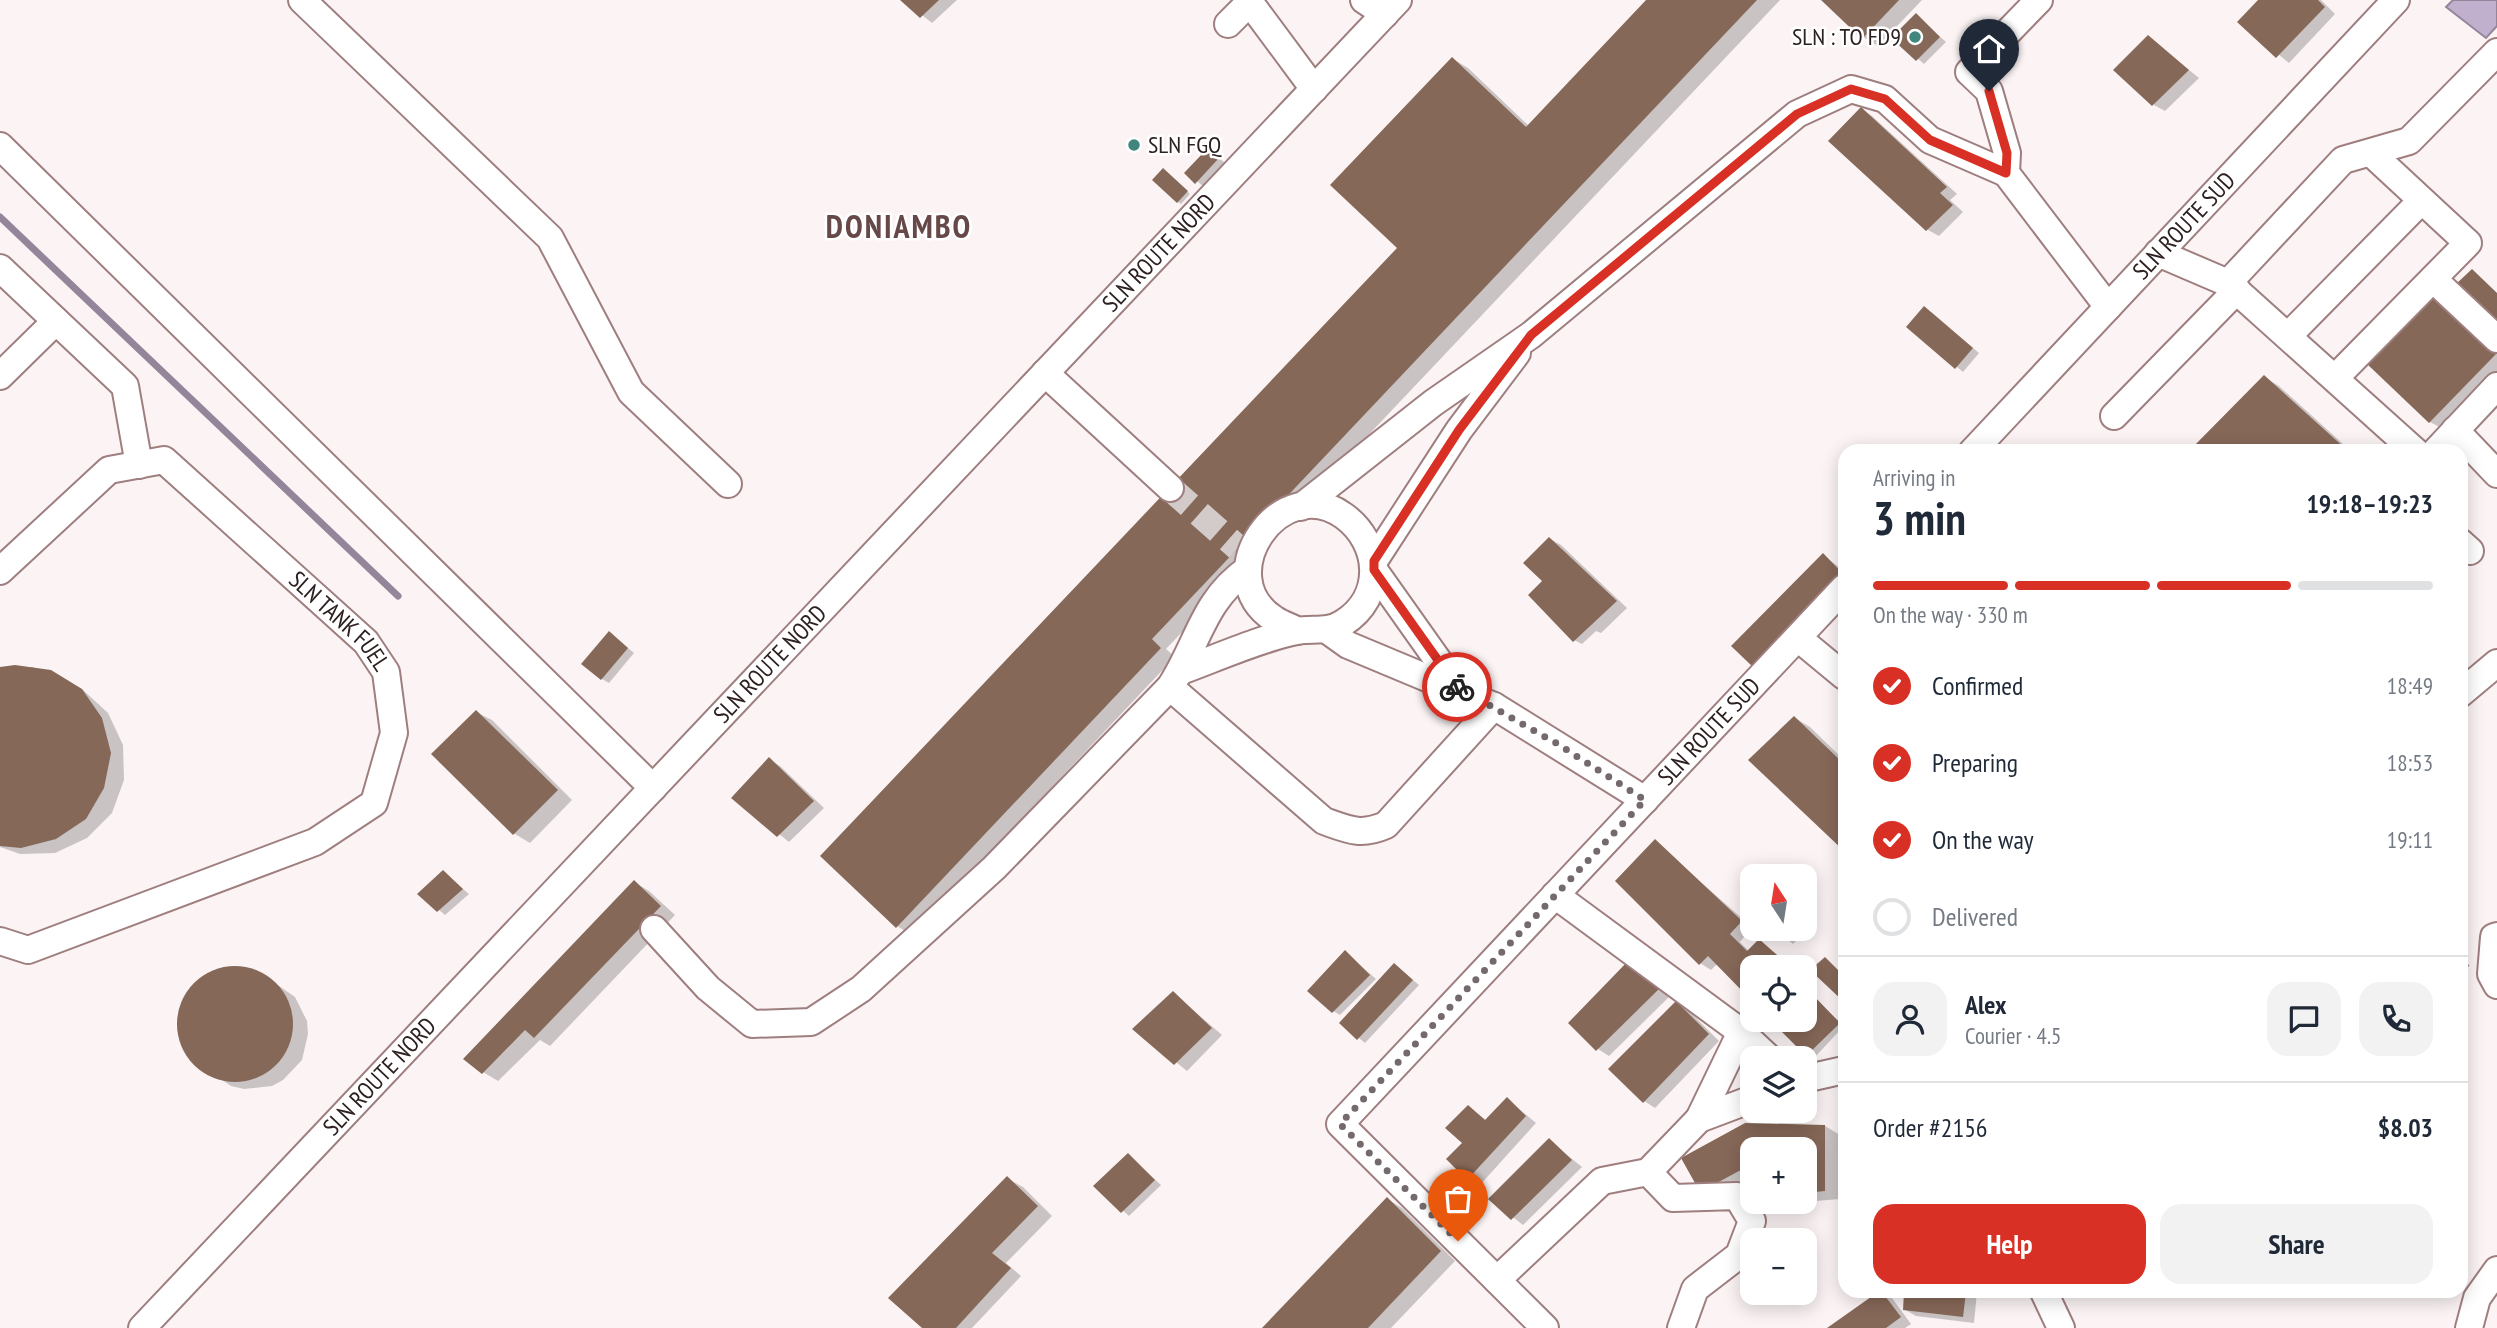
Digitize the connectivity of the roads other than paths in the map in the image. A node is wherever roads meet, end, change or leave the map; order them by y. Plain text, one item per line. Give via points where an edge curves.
1 (302, 0) edge
2 (2039, 0) edge
3 (2396, 0) edge
4 (1249, 1) edge
5 (1382, 5) edge
6 (1228, 23) dead end
7 (2497, 52) edge
8 (1314, 89) junction
9 (0, 146) edge
10 (2371, 153) junction
11 (2007, 163) junction
12 (2421, 201) junction
13 (2158, 253) junction
14 (0, 268) edge
15 (2433, 279) junction
16 (2232, 287) junction
17 (2108, 307) junction
18 (56, 321) junction
19 (1531, 335) junction
20 (2288, 336) junction
21 (2497, 339) edge
22 (1045, 373) junction
23 (0, 376) edge
24 (2335, 378) junction
25 (2497, 386) edge
26 (2114, 416) dead end
27 (2455, 429) junction
28 (1980, 444) edge
29 (2407, 444) edge
30 (2441, 444) edge
31 (139, 465) junction
32 (2497, 474) edge
33 (728, 484) dead end
34 (1170, 488) tunnel mouth
35 (1301, 507) junction
36 (1245, 556) junction
37 (1374, 565) junction
38 (0, 570) edge
39 (1838, 595) edge
40 (1327, 630) junction
41 (1298, 631) junction
42 (1798, 638) junction
43 (2497, 663) edge
44 (1838, 671) edge
45 (1176, 679) junction
46 (2468, 687) edge
47 (1459, 690) junction
48 (1494, 706) junction
49 (653, 788) junction
50 (1645, 800) junction
51 (1555, 895) junction
52 (654, 929) dead end
53 (2497, 936) edge
54 (0, 941) edge
55 (2497, 985) edge
56 (1740, 1031) edge
57 (1741, 1032) joint
58 (1756, 1046) edge
59 (1838, 1071) edge
60 (1817, 1076) edge
61 (1740, 1104) edge
62 (1699, 1119) junction
63 (1648, 1172) junction
64 (2497, 1269) edge
65 (1497, 1280) junction
66 (2047, 1298) edge
67 (142, 1328) edge
68 (1545, 1328) edge
69 (1681, 1328) edge
70 (2060, 1328) edge
71 (2469, 1328) edge

1 - 33 street via 550,238 631,392
2 - 11 street via 1969,72 1989,91
3 - 13 street, SLN ROUTE SUD
4 - 6 street
4 - 8 street
5 - 8 street, SLN ROUTE NORD
7 - 10 street via 2409,141
8 - 22 street, SLN ROUTE NORD
9 - 49 street
10 - 12 street
10 - 16 street via 2343,160
11 - 17 street
11 - 19 street via 1930,140 1885,99 1851,89 1797,114
12 - 15 street via 2468,243
12 - 20 street
13 - 16 street
13 - 17 street, SLN ROUTE SUD
14 - 18 street
15 - 21 street
15 - 24 street
16 - 20 street
16 - 26 street
17 - 28 street, SLN ROUTE SUD
18 - 23 street
18 - 31 street via 125,386
19 - 35 street via 1433,403
19 - 37 street via 1459,430
20 - 24 street
22 - 34 street
22 - 49 street, SLN ROUTE NORD
24 - 29 street
25 - 27 street
27 - 30 street
27 - 32 street
31 - 38 street, SLN TANK FUEL via 109,470
31 - 54 street, SLN TANK FUEL via 164,460 366,642 386,672 394,733 374,803 315,842 28,950
35 - 36 street via 1270,522
35 - 37 street via 1340,513 1356,525 1368,541
36 - 41 street via 1254,597 1272,619
36 - 45 street via 1199,625
37 - 40 street via 1366,601 1342,624
37 - 47 street
39 - 42 street, SLN ROUTE SUD
40 - 41 street
40 - 47 street via 1349,645
41 - 45 street
42 - 44 street
42 - 50 street, SLN ROUTE SUD
43 - 46 street
45 - 48 street via 1324,821 1370,832 1386,825
45 - 52 street via 966,894 861,989 811,1022 752,1024 708,988
47 - 48 street
48 - 50 street
49 - 67 street, SLN ROUTE NORD
50 - 51 street, SLN ROUTE SUD
51 - 56 street
51 - 65 street, SLN ROUTE SUD via 1340,1124
53 - 55 street via 2491,974
57 - 58 street
57 - 62 street
59 - 60 street
61 - 62 street
62 - 63 street
63 - 65 street via 1602,1181
63 - 69 street via 1673,1198 1737,1196 1752,1221 1740,1255 1695,1289
64 - 71 street via 2477,1298
65 - 68 street, SLN ROUTE SUD
66 - 70 street

